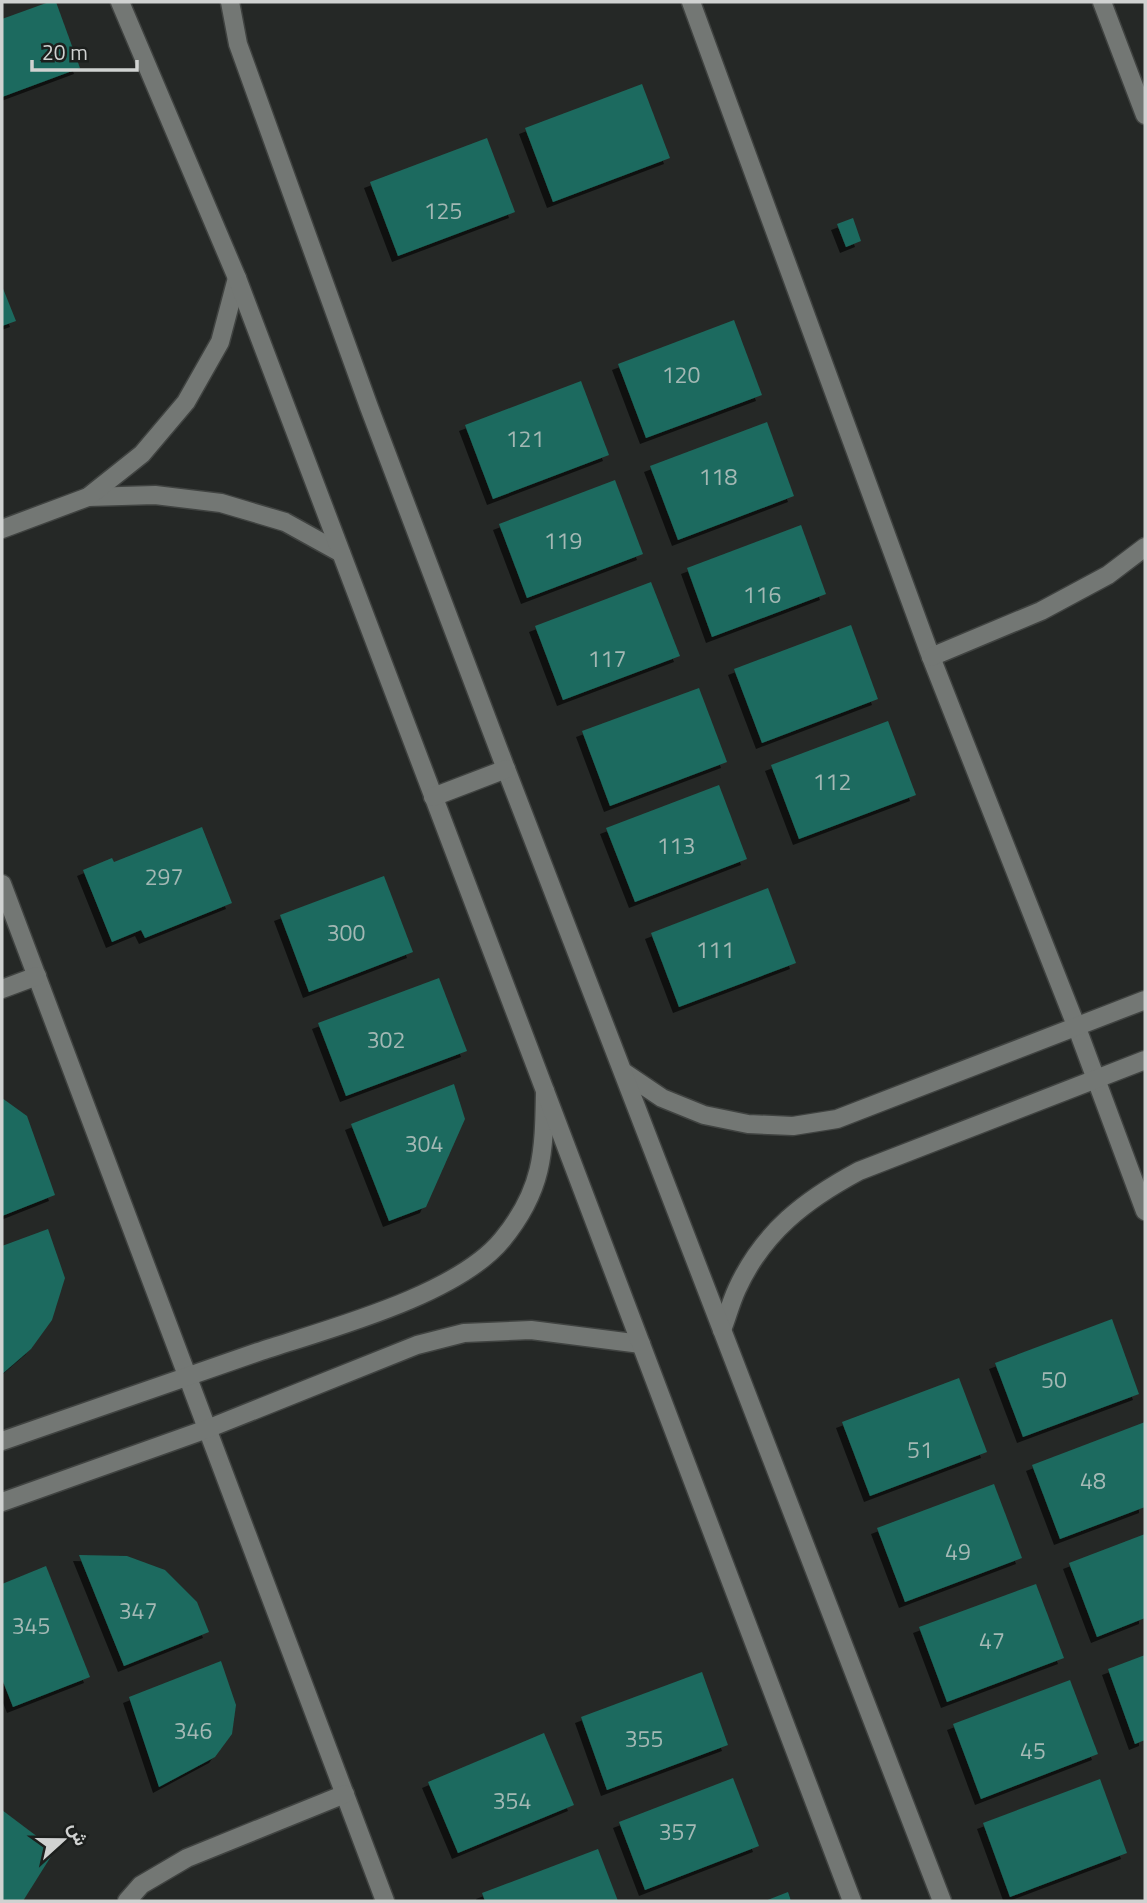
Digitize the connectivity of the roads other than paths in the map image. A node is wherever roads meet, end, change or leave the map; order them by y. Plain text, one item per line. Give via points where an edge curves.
1 (120, 2) edge
2 (230, 2) edge
3 (691, 2) edge
4 (1102, 2) edge
5 (1145, 115) edge
6 (237, 278) junction
7 (88, 497) junction
8 (2, 530) edge
9 (1145, 547) edge
10 (341, 553) junction
11 (931, 657) junction
12 (506, 769) junction
13 (433, 797) junction
14 (2, 884) edge
15 (37, 976) junction
16 (2, 989) edge
17 (1145, 1000) edge
18 (1077, 1028) junction
19 (1145, 1060) edge
20 (625, 1073) junction
21 (1095, 1079) junction
22 (545, 1091) junction
23 (1145, 1211) edge
24 (722, 1330) junction
25 (641, 1344) junction
26 (188, 1377) junction
27 (207, 1429) junction
28 (2, 1441) edge
29 (2, 1502) edge
30 (345, 1794) junction
31 (127, 1901) edge
32 (385, 1901) edge
33 (852, 1901) edge
34 (942, 1901) edge

1 - 6 street
2 - 12 street via 247,70
3 - 11 street
4 - 5 street
6 - 7 street via 220,342 186,402 142,454
6 - 10 street
7 - 8 street
7 - 10 street via 155,495 221,503 285,522
9 - 11 street via 1108,575 1041,611
10 - 13 street
11 - 18 street
12 - 13 street
12 - 20 street
13 - 22 street
14 - 15 street
15 - 16 street
15 - 26 street
17 - 18 street
18 - 20 street via 837,1119 793,1126 748,1124 704,1115 662,1098
18 - 21 street
19 - 21 street
20 - 24 street
21 - 23 street
21 - 24 street via 859,1171 821,1191 787,1219 759,1252 737,1289
22 - 25 street
22 - 26 street via 539,1174 529,1203 502,1240 465,1272 401,1303
24 - 34 street
25 - 27 street via 531,1330 464,1333 417,1345
25 - 33 street
26 - 27 street
26 - 28 street
27 - 29 street
27 - 30 street
30 - 31 street via 187,1858 141,1885
30 - 32 street

